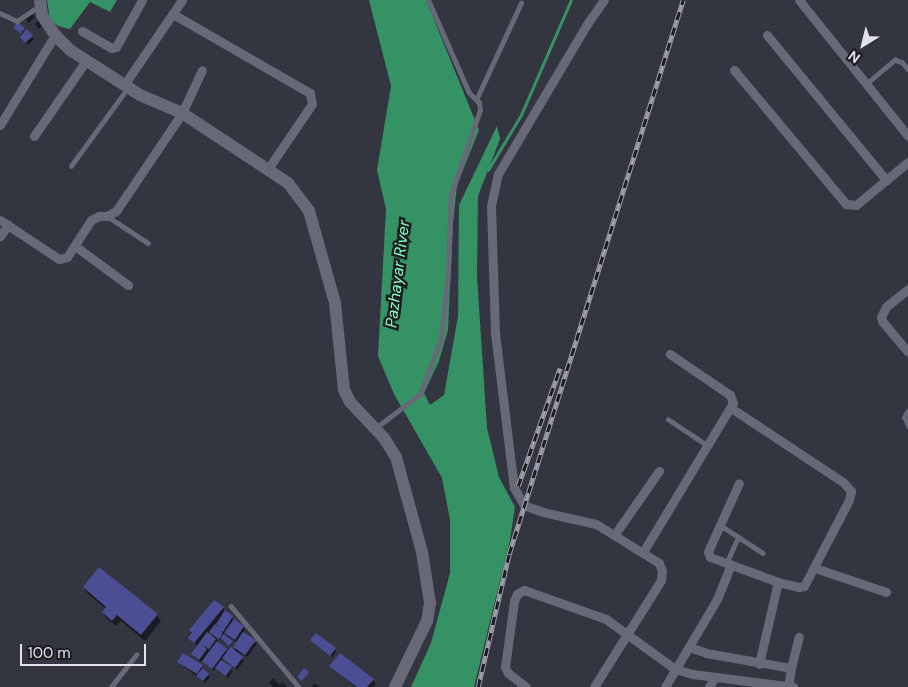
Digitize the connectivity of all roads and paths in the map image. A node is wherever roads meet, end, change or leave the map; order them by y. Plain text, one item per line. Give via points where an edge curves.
1 (142, 0) edge
2 (182, 0) edge
3 (428, 0) edge
4 (604, 0) edge
5 (799, 0) edge
6 (40, 3) edge
7 (522, 3) dead end
8 (0, 13) edge
9 (173, 14) junction
10 (82, 30) dead end
11 (767, 34) dead end
12 (55, 35) junction
13 (86, 61) junction
14 (908, 69) edge
15 (202, 70) dead end
16 (734, 70) dead end
17 (866, 84) junction
18 (126, 86) junction
19 (476, 100) junction
20 (182, 113) junction
21 (0, 126) edge
22 (34, 136) dead end
23 (908, 136) edge
24 (908, 162) edge
25 (71, 166) dead end
26 (268, 170) junction
27 (886, 180) junction
28 (108, 216) junction
29 (4, 222) edge
30 (0, 236) edge
31 (148, 243) dead end
32 (75, 246) junction
33 (128, 285) dead end
34 (908, 289) edge
35 (908, 352) edge
36 (670, 354) dead end
37 (731, 408) junction
38 (908, 411) edge
39 (668, 419) dead end
40 (908, 425) edge
41 (375, 428) junction
42 (708, 445) junction
43 (659, 471) dead end
44 (739, 483) dead end
45 (720, 525) junction
46 (614, 534) junction
47 (738, 537) junction
48 (643, 552) junction
49 (763, 553) dead end
50 (729, 565) junction
51 (815, 568) junction
52 (778, 582) junction
53 (886, 592) dead end
54 (231, 606) dead end
55 (628, 635) junction
56 (799, 637) dead end
57 (689, 647) junction
58 (136, 655) dead end
59 (759, 664) junction
60 (791, 668) junction
61 (675, 669) junction
62 (715, 677) junction
63 (111, 687) edge
64 (299, 687) edge
65 (394, 687) edge
66 (526, 687) edge
67 (594, 687) edge
68 (665, 687) edge
69 (710, 687) edge
70 (791, 687) edge

1 - 10 street via 116,47 111,48
2 - 9 street
3 - 19 lane via 469,93
4 - 46 street via 498,174 491,206 495,333 514,488 524,504 543,512 596,524
5 - 17 street
6 - 8 lane via 17,21
6 - 12 street via 42,15
7 - 19 lane
9 - 18 street
9 - 26 street via 310,94 312,104
11 - 27 street
12 - 13 street
12 - 21 street
13 - 18 street
13 - 22 street
14 - 17 lane via 895,60
15 - 20 street
16 - 27 street via 842,201 852,207
17 - 23 street
18 - 20 street
18 - 25 lane
19 - 41 lane via 480,107 479,117 451,195 441,339 420,394
20 - 26 street
20 - 28 street via 116,210
24 - 27 street
26 - 41 street via 288,182 308,211 335,302 344,390 350,402
28 - 31 lane
28 - 32 street via 91,220
29 - 30 street
29 - 32 street via 59,258 67,257
32 - 33 street
34 - 35 street via 886,307 881,316
36 - 37 street via 730,395 733,399
37 - 42 street
37 - 51 street via 848,485 851,491 849,500
38 - 40 lane via 905,417
39 - 42 lane
41 - 65 street via 396,458 422,552 430,603 427,621
42 - 48 street
43 - 46 street
44 - 45 street
45 - 47 lane
45 - 50 street via 708,552 713,559
46 - 48 street
47 - 49 lane
47 - 50 lane
48 - 55 street via 659,563 662,574
50 - 52 street
50 - 57 street via 717,599
51 - 52 street via 804,586
51 - 53 street
52 - 59 street
54 - 64 lane
55 - 61 street
55 - 66 street via 606,619 520,591 510,614 505,667
55 - 67 street
56 - 60 street
57 - 59 street
57 - 61 street
58 - 63 lane
59 - 60 street
60 - 70 street
61 - 62 street
61 - 68 street
62 - 69 street
62 - 70 street

